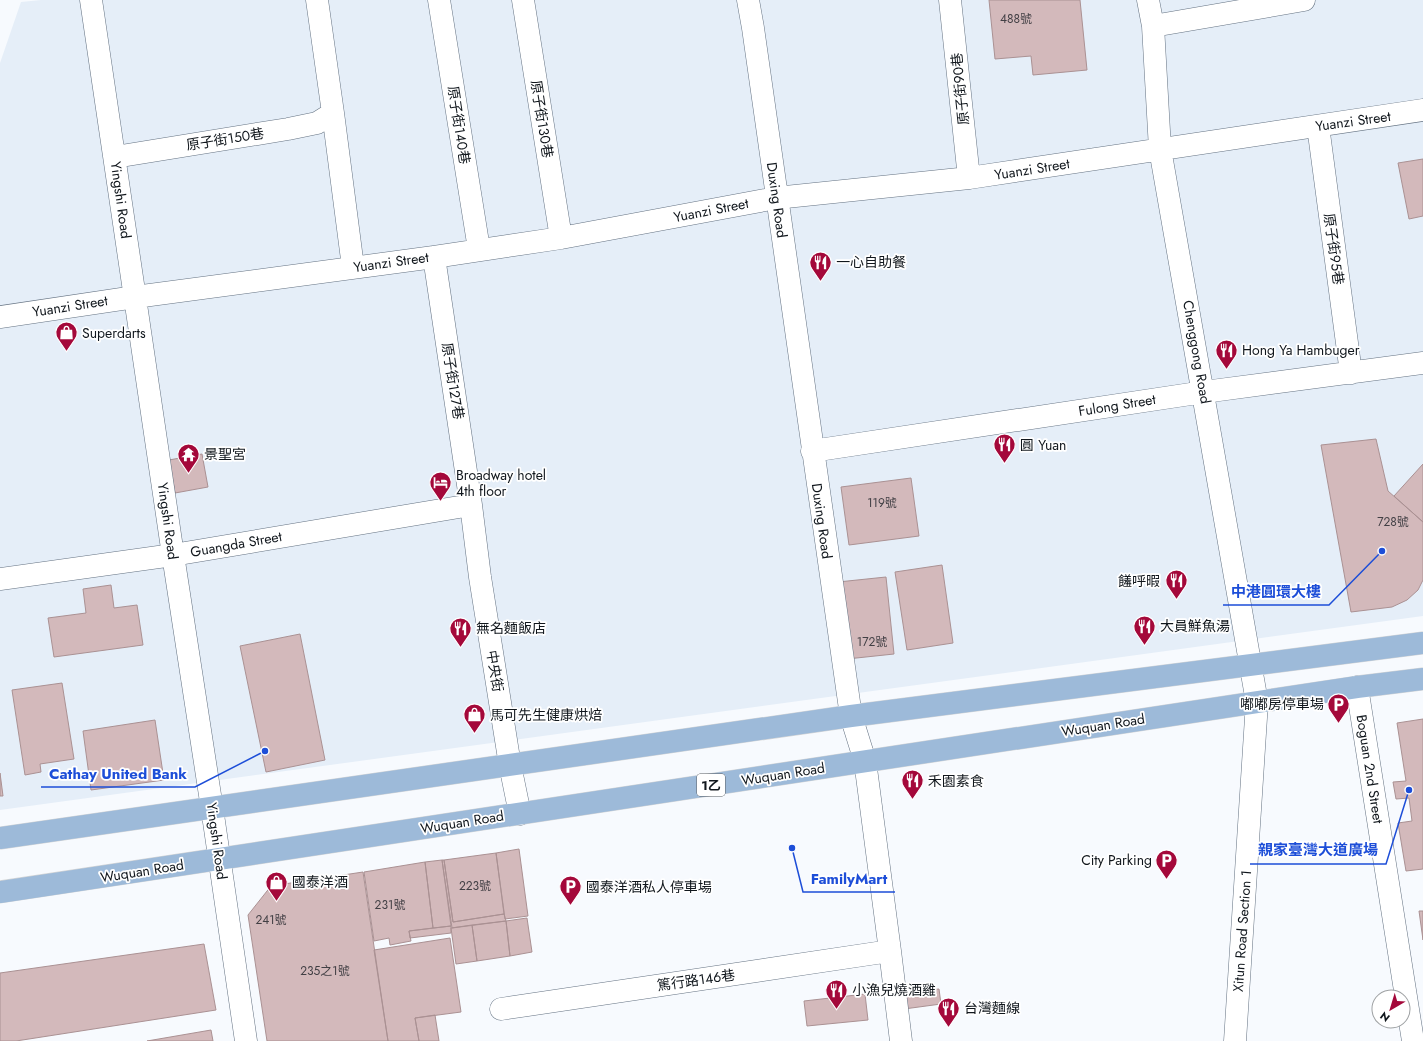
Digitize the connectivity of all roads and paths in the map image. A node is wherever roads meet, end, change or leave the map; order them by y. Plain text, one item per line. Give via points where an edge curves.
1 (92, 0) edge
2 (317, 0) edge
3 (439, 0) edge
4 (523, 0) edge
5 (748, 0) edge
6 (950, 0) edge
7 (1148, 0) edge
8 (1304, 0) edge
9 (1153, 26) junction
10 (1423, 110) edge
11 (333, 113) junction
12 (1318, 126) junction
13 (1160, 149) junction
14 (115, 157) junction
15 (969, 178) junction
16 (776, 198) junction
17 (561, 238) junction
18 (479, 249) junction
19 (434, 256) junction
20 (353, 267) junction
21 (135, 296) junction
22 (0, 317) edge
23 (1423, 363) edge
24 (1351, 373) junction
25 (1204, 392) junction
26 (812, 451) junction
27 (472, 505) junction
28 (173, 555) junction
29 (0, 579) edge
30 (1423, 643) edge
31 (1251, 665) junction
32 (1423, 679) edge
33 (1357, 687) junction
34 (1257, 702) junction
35 (851, 716) junction
36 (865, 761) junction
37 (510, 765) junction
38 (212, 808) junction
39 (520, 814) junction
40 (0, 838) edge
41 (220, 859) junction
42 (0, 892) edge
43 (890, 950) junction
44 (501, 1008) dead end
45 (246, 1041) edge
46 (901, 1041) edge
47 (1235, 1041) edge
48 (1413, 1041) edge

1 - 14 street, Yingshi Road
2 - 11 street
3 - 18 street, 原子街140巷
4 - 17 street, 原子街130巷
5 - 16 street, Duxing Road
6 - 15 street, 原子街90巷
7 - 9 street, Chenggong Road
8 - 9 street
9 - 13 street, Chenggong Road
10 - 12 street, Yuanzi Street
11 - 14 street, 原子街150巷 via 317,122 288,129
11 - 20 street
12 - 13 street, Yuanzi Street
12 - 24 street, 原子街95巷
13 - 15 street, Yuanzi Street
13 - 25 street, Chenggong Road
14 - 21 street, Yingshi Road
15 - 16 street, Yuanzi Street
16 - 17 street, Yuanzi Street
16 - 26 street, Duxing Road
17 - 18 street, Yuanzi Street
18 - 19 street, Yuanzi Street
19 - 20 street, Yuanzi Street
19 - 27 street, 原子街127巷
20 - 21 street, Yuanzi Street
21 - 22 street, Yuanzi Street
21 - 28 street, Yingshi Road
23 - 24 street, Fulong Street
24 - 25 street, Fulong Street
25 - 26 street, Fulong Street
25 - 31 street, Chenggong Road
26 - 35 street, Duxing Road
27 - 28 street, Guangda Street
27 - 37 street, 中央街 via 480,577
28 - 29 street, Guangda Street
28 - 38 street, Yingshi Road
30 - 31 main road
31 - 34 street, Chenggong Road
31 - 35 main road
32 - 33 main road, Wuquan Road / 1乙
33 - 34 main road, Wuquan Road / 1乙
33 - 48 street, Boguan 2nd Street
34 - 36 main road, Wuquan Road / 1乙
34 - 47 street, Xitun Road Section 1
35 - 36 street, Duxing Road
35 - 37 main road
36 - 39 main road, Wuquan Road / 1乙
36 - 43 street, Duxing Road
37 - 38 main road
37 - 39 street, 中央街
38 - 40 main road
38 - 41 street, Yingshi Road
39 - 41 main road, Wuquan Road / 1乙
41 - 42 main road, Wuquan Road / 1乙
41 - 45 street, Yingshi Road
43 - 44 street, 篤行路146巷
43 - 46 street, Duxing Road

